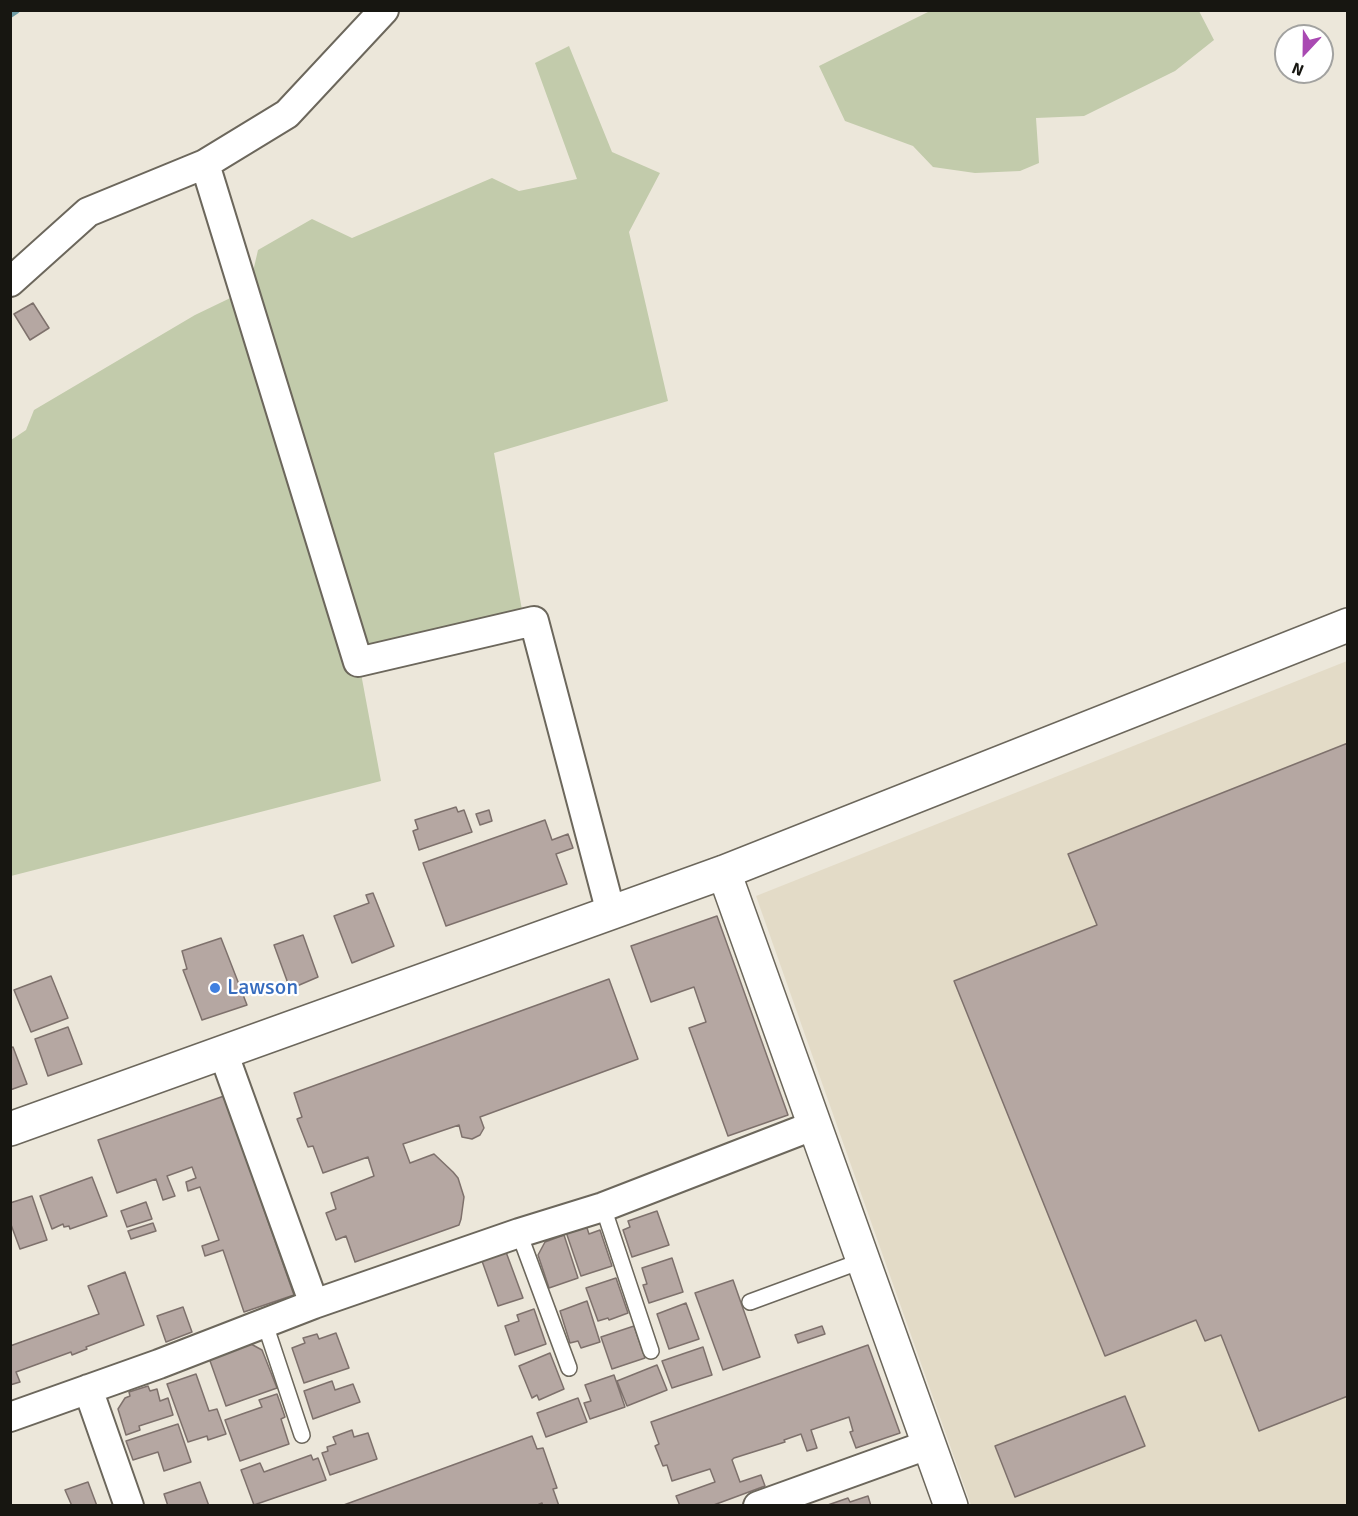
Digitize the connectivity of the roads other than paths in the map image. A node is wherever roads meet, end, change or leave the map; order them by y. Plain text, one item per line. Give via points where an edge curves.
1 (384, 10) edge
2 (205, 164) junction
3 (10, 282) edge
4 (1347, 625) edge
5 (724, 872) junction
6 (611, 913) junction
7 (223, 1052) junction
8 (815, 1125) junction
9 (10, 1130) edge
10 (603, 1207) junction
11 (519, 1233) junction
12 (864, 1260) junction
13 (750, 1302) dead end
14 (314, 1304) junction
15 (265, 1324) junction
16 (651, 1351) dead end
17 (570, 1368) dead end
18 (88, 1389) junction
19 (10, 1417) edge
20 (302, 1435) dead end
21 (930, 1444) junction
22 (129, 1506) edge
23 (758, 1506) edge
24 (951, 1506) edge

1 - 2 street via 287,114
2 - 3 street via 88,212
2 - 6 street via 358,662 534,621
4 - 5 street
5 - 6 street
5 - 8 street
6 - 7 street
7 - 9 street
7 - 14 street
8 - 10 street
8 - 12 street
10 - 11 street
10 - 16 lane
11 - 14 street
11 - 17 lane
12 - 13 lane
12 - 21 street
14 - 15 street
15 - 18 street
15 - 20 lane
18 - 19 street
18 - 22 street
21 - 23 street
21 - 24 street

